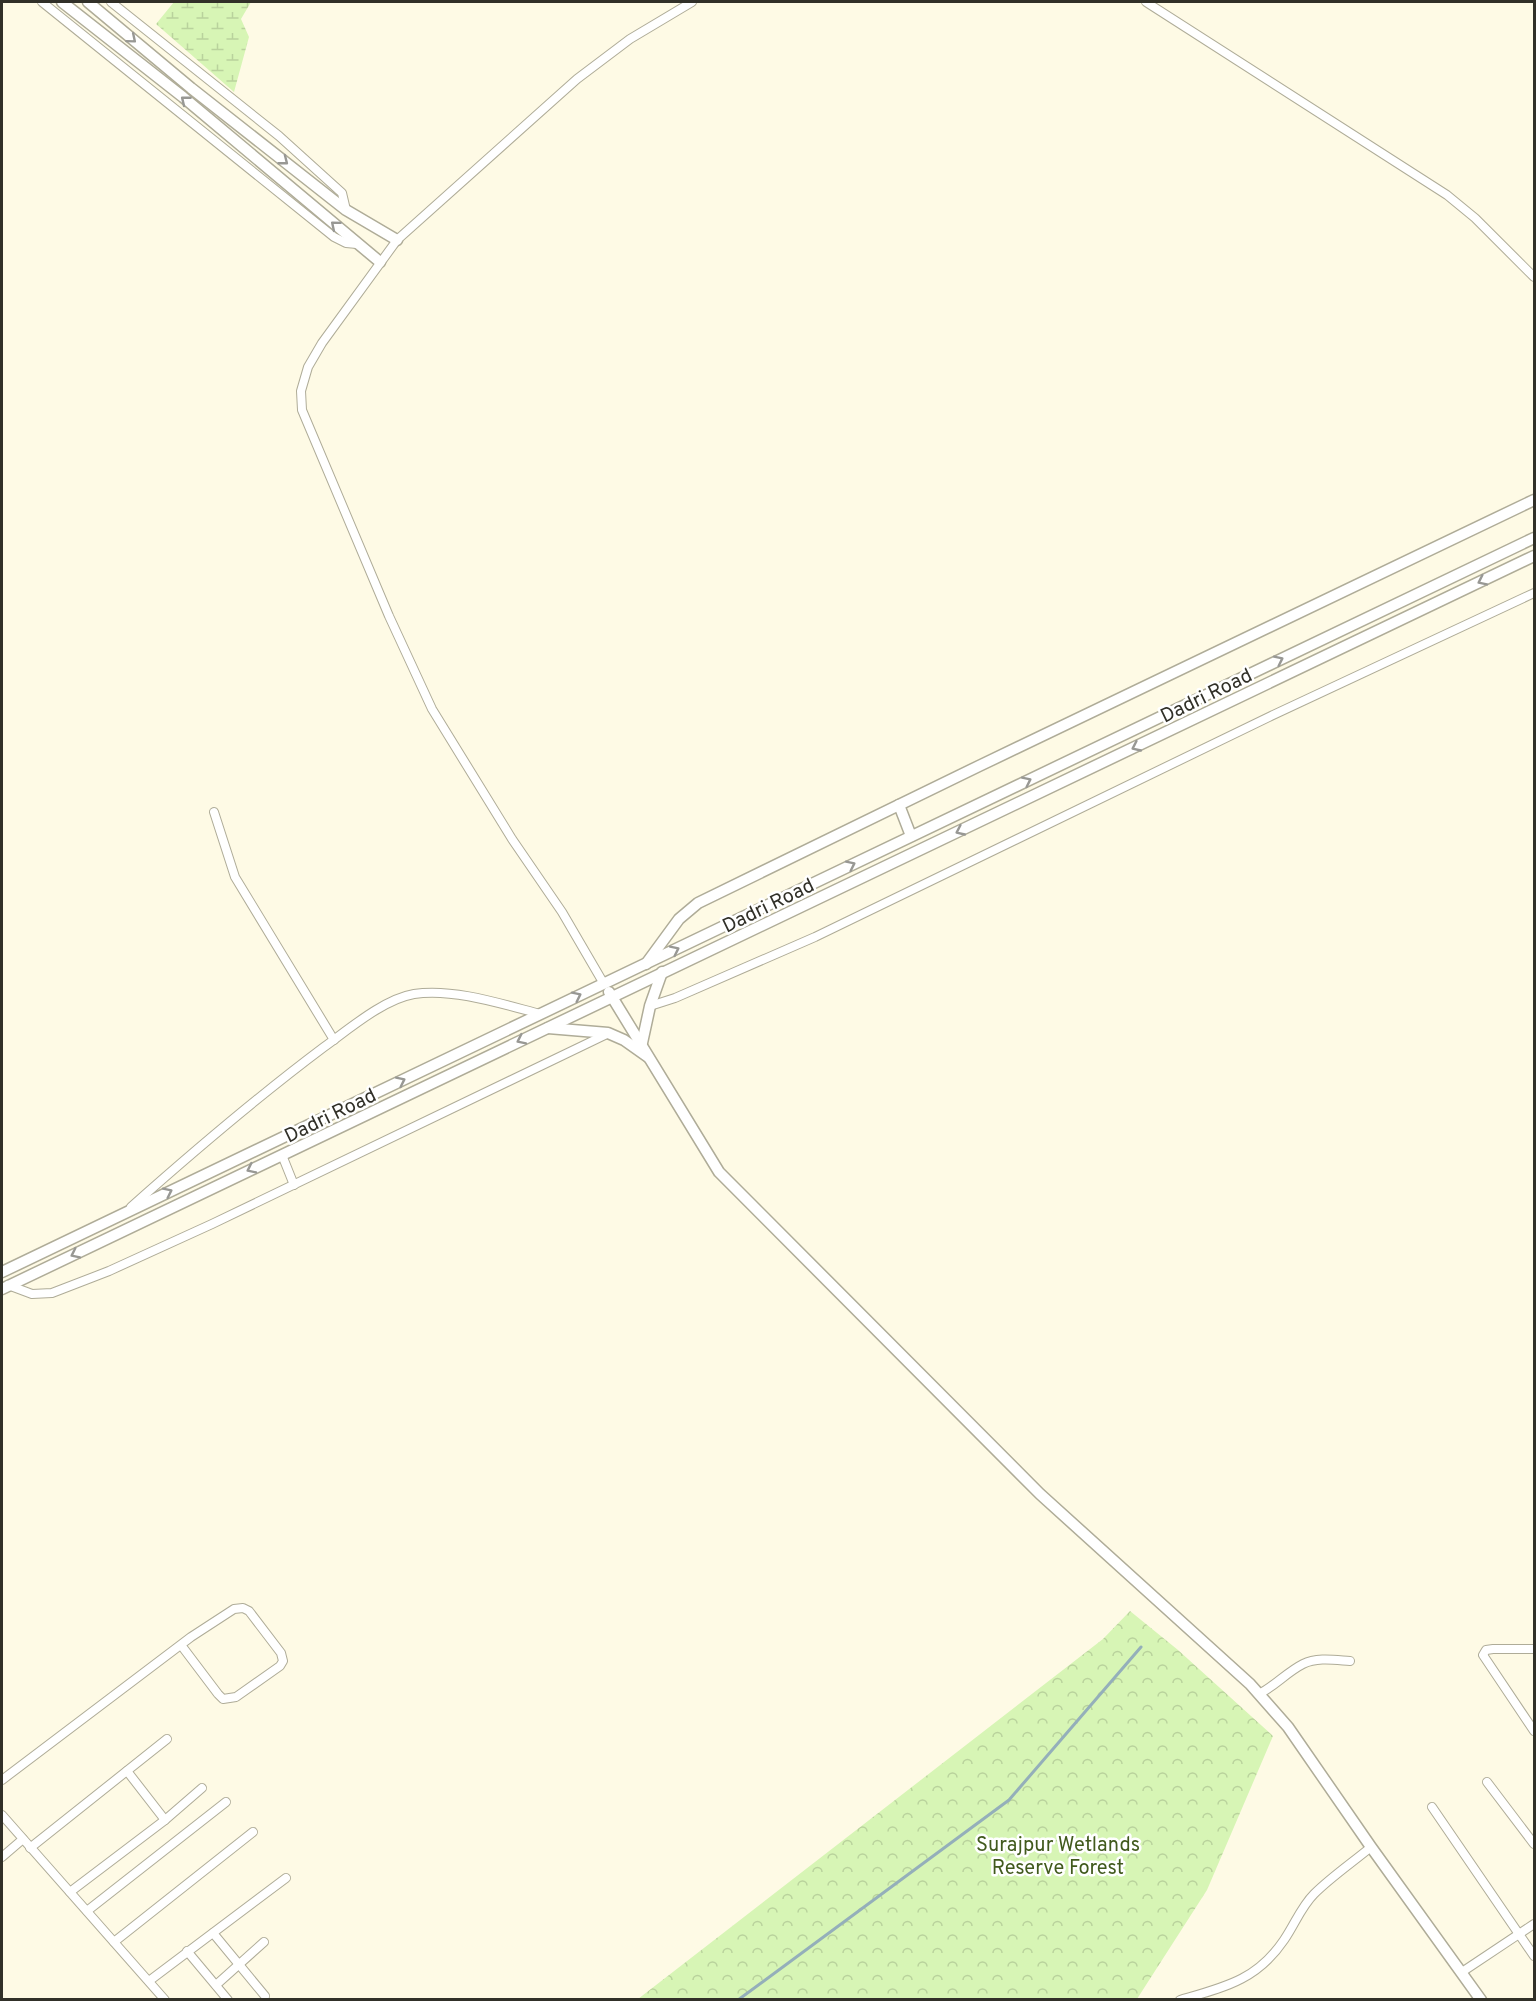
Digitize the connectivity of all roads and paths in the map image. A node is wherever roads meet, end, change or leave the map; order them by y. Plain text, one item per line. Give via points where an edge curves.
1 (42, 2) edge
2 (62, 2) edge
3 (88, 2) edge
4 (111, 2) edge
5 (692, 2) edge
6 (1146, 2) edge
7 (346, 210) junction
8 (397, 240) junction
9 (358, 244) junction
10 (381, 261) junction
11 (1534, 277) edge
12 (1534, 500) edge
13 (1534, 538) edge
14 (1534, 556) edge
15 (1534, 593) edge
16 (899, 805) junction
17 (214, 812) dead end
18 (911, 836) junction
19 (646, 964) junction
20 (662, 972) junction
21 (604, 984) junction
22 (612, 996) junction
23 (650, 1006) junction
24 (540, 1014) junction
25 (546, 1028) junction
26 (608, 1034) junction
27 (334, 1040) junction
28 (642, 1043) junction
29 (649, 1057) junction
30 (284, 1162) junction
31 (294, 1185) junction
32 (124, 1213) junction
33 (2, 1272) edge
34 (5, 1287) edge
35 (181, 1645) junction
36 (1534, 1649) edge
37 (1350, 1661) dead end
38 (1259, 1694) junction
39 (1534, 1731) edge
40 (166, 1740) dead end
41 (127, 1771) junction
42 (2, 1779) edge
43 (1487, 1782) dead end
44 (202, 1788) dead end
45 (226, 1802) dead end
46 (1432, 1807) dead end
47 (2, 1815) edge
48 (165, 1820) junction
49 (253, 1832) dead end
50 (23, 1839) junction
51 (1534, 1844) edge
52 (1371, 1847) junction
53 (30, 1848) junction
54 (2, 1857) edge
55 (286, 1878) dead end
56 (70, 1892) junction
57 (87, 1911) junction
58 (1534, 1924) edge
59 (213, 1933) junction
60 (1519, 1934) junction
61 (114, 1942) junction
62 (264, 1942) dead end
63 (187, 1951) junction
64 (1534, 1956) edge
65 (238, 1965) junction
66 (1462, 1972) junction
67 (149, 1981) junction
68 (216, 1984) junction
69 (265, 1996) dead end
70 (165, 2000) edge
71 (228, 2000) edge
72 (1180, 2000) edge
73 (1481, 2000) edge

1 - 9 street via 334,237
9 -> 2 main road
3 -> 7 main road
4 - 7 street via 297,152 342,193
5 - 8 street via 630,39 577,79
6 - 11 street via 1447,195
7 - 8 main road
8 - 10 street
9 - 10 main road
10 - 21 street via 308,367 301,391 302,410 432,709
12 - 16 main road
18 -> 13 main road, Dadri Road
14 -> 20 main road, Dadri Road
15 - 23 street via 815,937
16 - 18 main road
16 - 19 main road via 698,903 679,919
17 - 27 street via 235,877
19 -> 18 main road, Dadri Road
19 - 21 main road, Dadri Road
20 - 22 main road, Dadri Road
20 - 23 main road
21 - 22 main road
24 -> 21 main road, Dadri Road
22 - 25 main road, Dadri Road
22 - 28 main road
23 - 28 main road
24 - 27 street via 430,992 403,997
32 -> 24 main road, Dadri Road
25 - 26 main road
25 -> 30 main road, Dadri Road
26 - 29 main road
26 - 31 street
27 - 32 street via 227,1122
28 - 29 main road
29 - 38 main road via 719,1172 735,1190 1040,1494
30 - 31 street
30 -> 34 main road, Dadri Road
31 - 34 street via 109,1271 52,1293 32,1294
32 - 33 main road, Dadri Road
35 - 35 street via 243,1608 283,1660 236,1697 223,1699
35 - 42 street
36 - 39 street via 1493,1649 1483,1655
37 - 38 street via 1305,1663
38 - 52 main road via 1288,1727
40 - 41 street
41 - 48 street
41 - 53 street
43 - 51 street
44 - 48 street
45 - 57 street
46 - 60 street
47 - 50 street
48 - 56 street
49 - 61 street
50 - 53 street
50 - 54 street
52 - 66 main road
52 - 72 street via 1314,1894 1271,1958 1257,1971 1230,1986
53 - 56 street
55 - 59 street
56 - 57 street
57 - 61 street
58 - 60 street
59 - 63 street
59 - 65 street
60 - 64 street
60 - 66 street
61 - 67 street
62 - 65 street
63 - 67 street
63 - 68 street
65 - 68 street
65 - 69 street
66 - 73 main road
67 - 70 street
68 - 71 street

